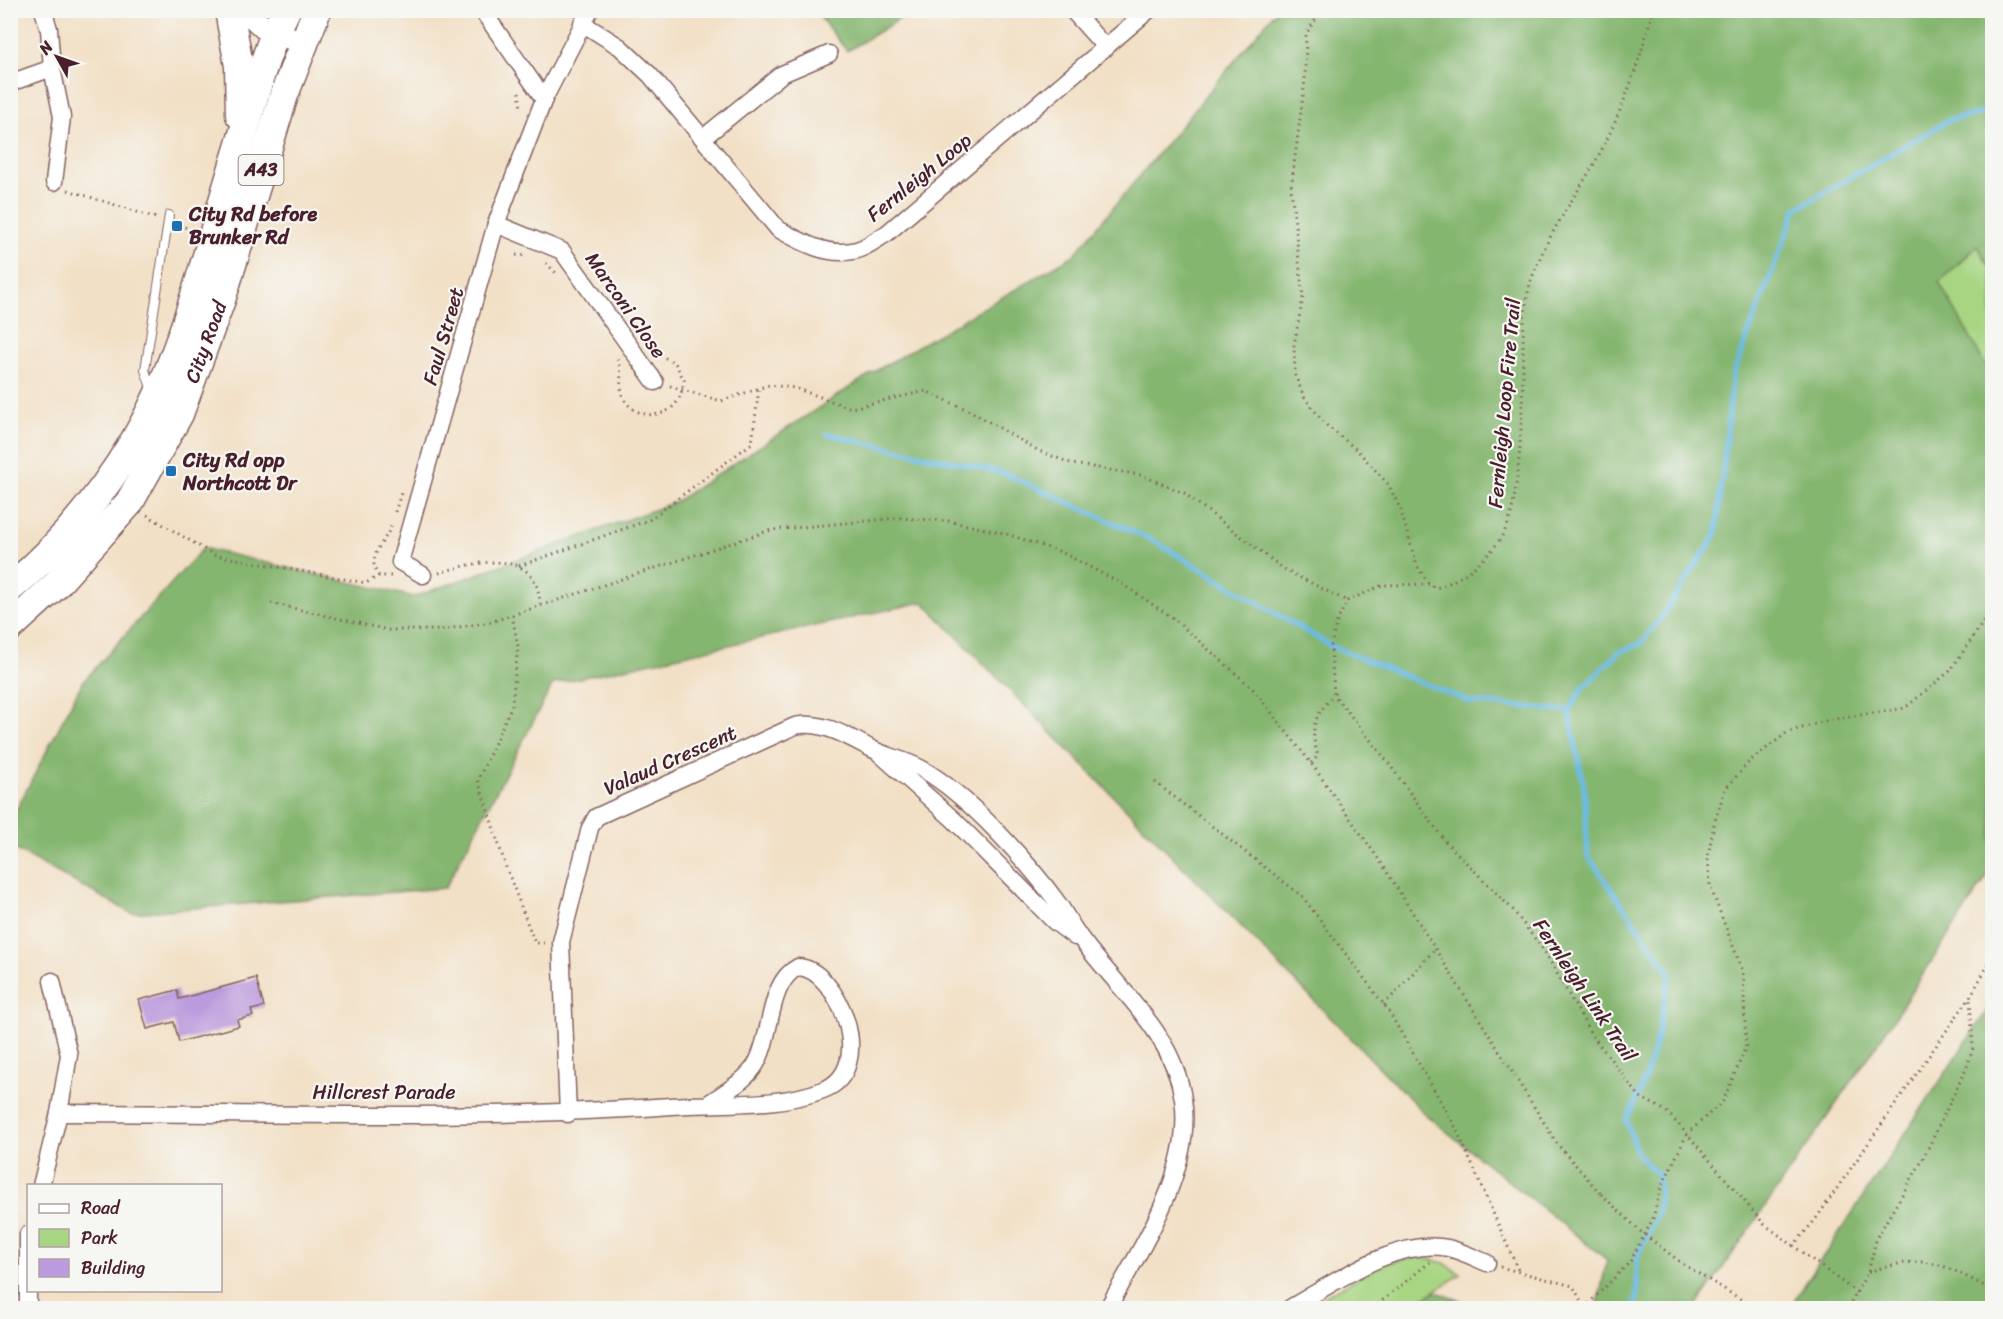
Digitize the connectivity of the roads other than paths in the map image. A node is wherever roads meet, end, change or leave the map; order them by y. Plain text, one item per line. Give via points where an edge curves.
1 (43, 10) edge
2 (229, 10) edge
3 (245, 10) edge
4 (482, 10) edge
5 (1072, 10) edge
6 (1149, 10) edge
7 (586, 17) edge
8 (280, 18) edge
9 (309, 28) edge
10 (1106, 48) junction
11 (829, 54) dead end
12 (52, 68) junction
13 (10, 83) edge
14 (544, 99) junction
15 (703, 138) junction
16 (235, 159) junction
17 (54, 182) road end
18 (169, 218) road end
19 (496, 224) junction
20 (655, 382) road end
21 (155, 400) junction
22 (423, 575) road end
23 (10, 588) edge
24 (10, 627) edge
25 (52, 981) dead end
26 (709, 1103) junction
27 (59, 1113) junction
28 (568, 1113) junction
29 (41, 1184) edge
30 (1487, 1263) road end
31 (28, 1292) edge
32 (28, 1308) edge
33 (1108, 1308) edge
34 (1290, 1308) edge

1 - 12 street via 49,29
2 - 16 highway via 241,96
3 - 8 main road via 264,28
4 - 14 street
5 - 10 street
6 - 10 street, Fernleigh Loop
7 - 14 street, Faul Street
7 - 15 street, Fernleigh Loop via 650,75
8 - 9 main road
8 - 16 highway, City Road / A43
9 - 24 highway, City Road / A43 via 284,95 222,297 179,414 129,503 55,586
10 - 15 street, Fernleigh Loop via 886,234 856,250 830,251 805,245 778,228
11 - 15 street via 782,74
12 - 13 street
12 - 17 street via 62,117
14 - 19 street, Faul Street
16 - 21 highway, City Road / A43 via 180,339
18 - 21 lane via 145,370
19 - 20 street, Marconi Close via 562,251
19 - 22 street, Faul Street via 400,562
21 - 23 highway, City Road / A43 via 134,442 92,502 38,565
25 - 27 street via 69,1054
26 - 26 street, Hillcrest Parade via 754,1066 767,1037 778,989 786,977 798,968 814,972 829,989 849,1031 850,1060 837,1083 796,1097
26 - 28 street, Hillcrest Parade
27 - 28 street, Hillcrest Parade
27 - 29 street
28 - 33 street, Valaud Crescent via 561,942 590,828 596,818 803,724 847,736 875,750 954,820 1055,922 1083,943 1166,1046 1183,1097 1186,1125 1181,1157 1151,1229
30 - 34 street via 1449,1248 1431,1246 1391,1253
31 - 32 street

